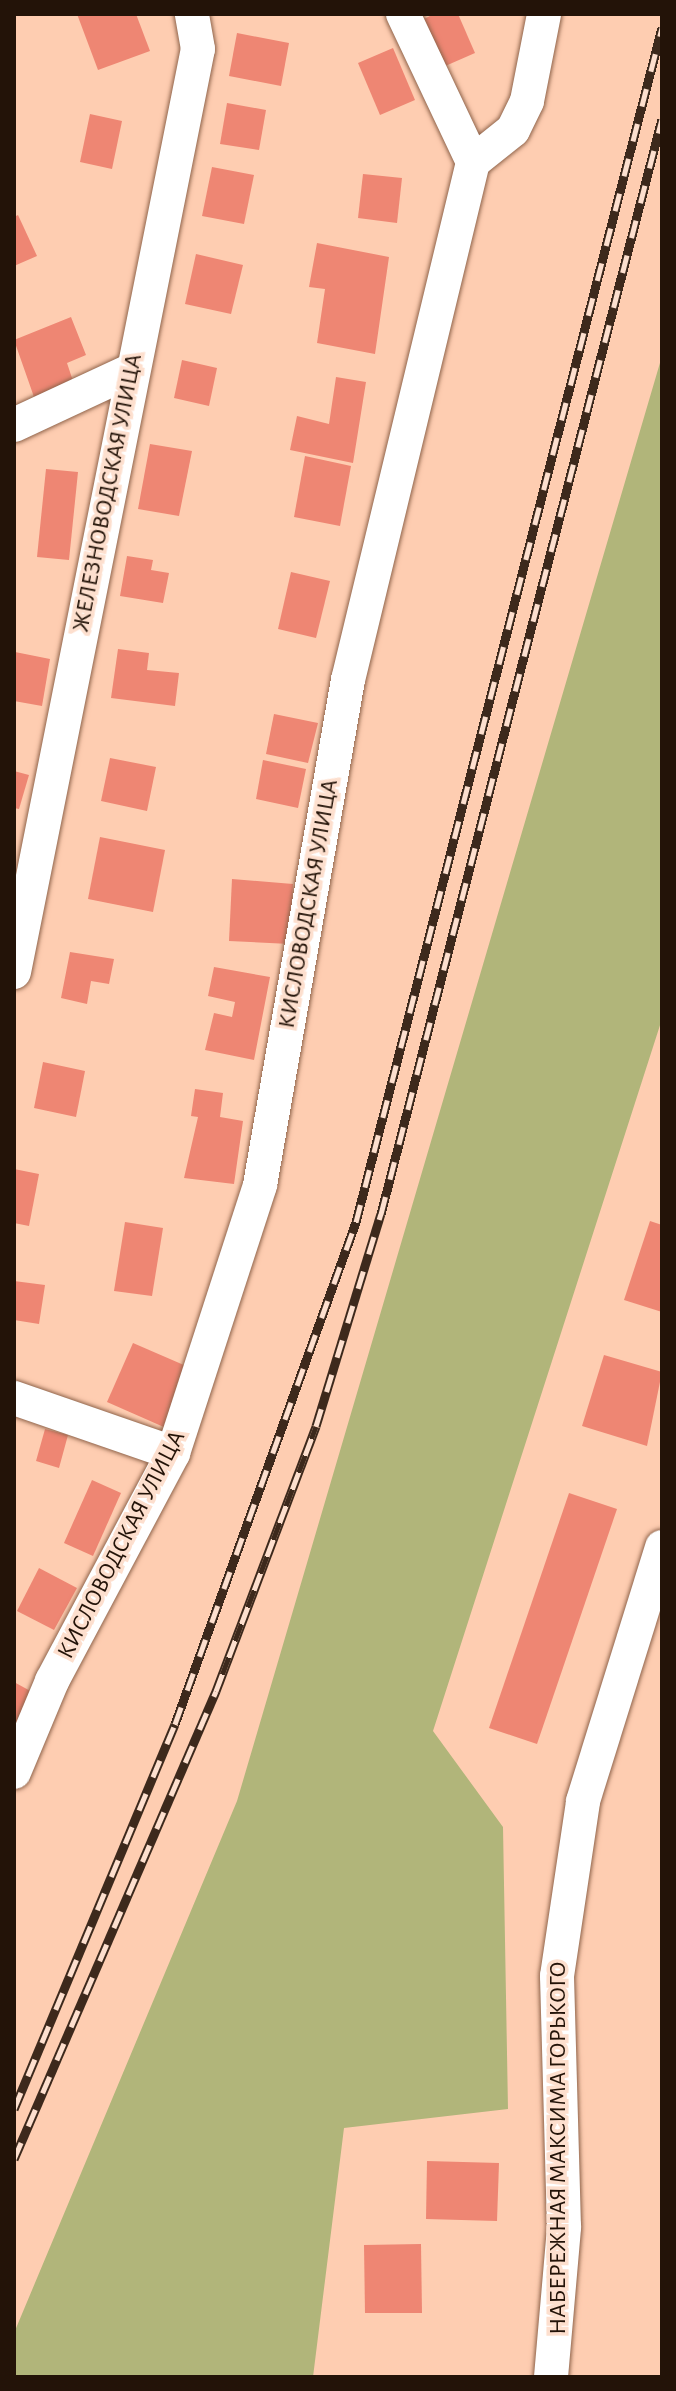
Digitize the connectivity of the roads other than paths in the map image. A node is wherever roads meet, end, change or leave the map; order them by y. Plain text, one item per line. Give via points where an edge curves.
1 (192, 14) edge
2 (403, 14) edge
3 (544, 14) edge
4 (473, 162) junction
5 (132, 370) junction
6 (16, 420) edge
7 (14, 972) edge
8 (14, 1398) edge
9 (173, 1453) junction
10 (662, 1547) edge
11 (14, 1772) edge
12 (551, 2377) edge

1 - 5 street, ЖЕЛЕЗНОВОДСКАЯ УЛИЦА via 198,49
2 - 4 street
3 - 4 street via 527,101 513,130
4 - 9 street, КИСЛОВОДСКАЯ УЛИЦА via 348,680 260,1185
5 - 6 street
5 - 7 street, ЖЕЛЕЗНОВОДСКАЯ УЛИЦА
8 - 9 street
9 - 11 street, КИСЛОВОДСКАЯ УЛИЦА via 52,1681
10 - 12 street, НАБЕРЕЖНАЯ МАКСИМА ГОРЬКОГО via 583,1801 557,1976 564,2227

